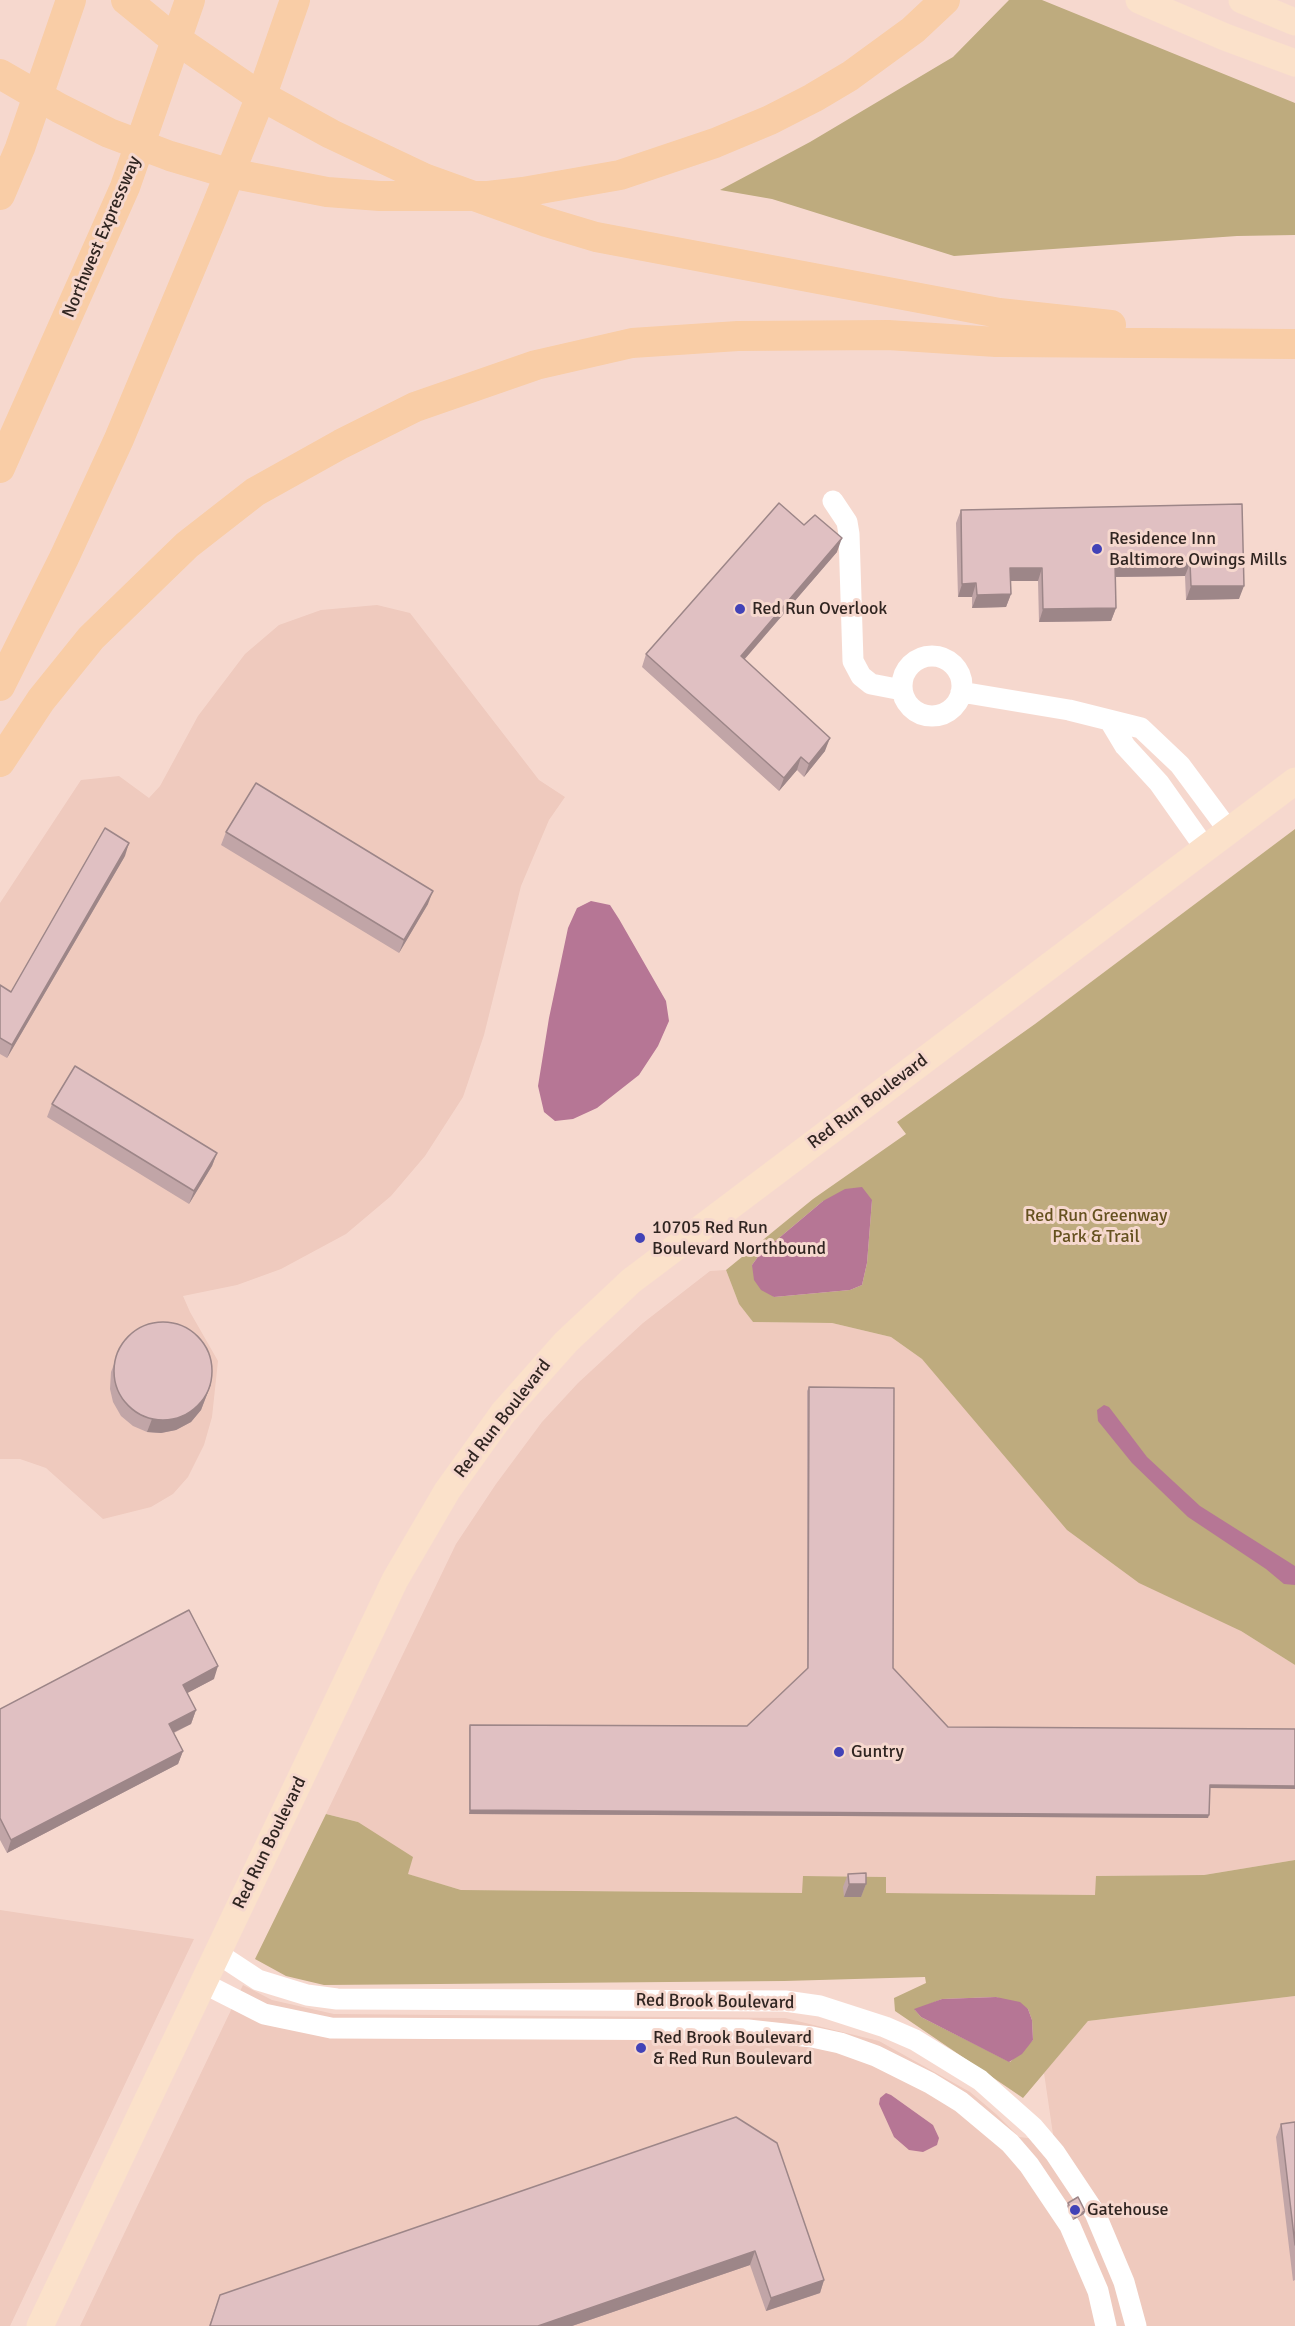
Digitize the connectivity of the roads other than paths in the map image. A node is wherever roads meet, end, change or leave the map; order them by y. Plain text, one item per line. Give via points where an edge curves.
1 (71, 0) edge
2 (126, 0) edge
3 (190, 0) edge
4 (295, 0) edge
5 (945, 0) edge
6 (1139, 0) edge
7 (1242, 0) edge
8 (1295, 22) edge
9 (1295, 63) edge
10 (0, 74) edge
11 (0, 195) edge
12 (1284, 343) edge
13 (0, 468) edge
14 (833, 501) dead end
15 (0, 686) edge
16 (902, 690) junction
17 (962, 692) junction
18 (1110, 720) junction
19 (0, 762) edge
20 (1295, 781) edge
21 (1229, 831) junction
22 (1205, 848) junction
23 (218, 1953) junction
24 (203, 1983) junction
25 (40, 2326) edge
26 (1106, 2326) edge
27 (1136, 2326) edge

1 - 11 highway
2 - 12 highway via 241,83 331,134 424,178 596,237 999,313
3 - 13 highway, Northwest Expressway via 125,187
4 - 15 highway via 265,86 119,439
5 - 10 highway via 913,30 850,76 770,120 620,175 488,196 327,192 224,172 109,133
6 - 9 main road
7 - 8 main road
12 - 19 highway via 738,336 632,343 537,365 415,407 255,492 187,545 91,638 41,700
14 - 16 street via 847,522 849,534 853,661 871,684
16 - 17 street via 917,713 935,716 952,709
16 - 17 street via 904,672 910,665 925,656 934,656 944,658 959,672
17 - 18 street
18 - 21 street via 1141,728 1164,748
18 - 22 street via 1125,746 1159,783
20 - 21 main road, Red Run Boulevard
21 - 22 main road, Red Run Boulevard
22 - 23 main road, Red Run Boulevard via 631,1281 533,1377 472,1453 412,1549
23 - 24 main road, Red Run Boulevard
23 - 27 street, Red Brook Boulevard via 258,1980 307,1995 337,1999 785,2001 820,2006 885,2027 915,2040 980,2080 1034,2127 1095,2213 1124,2282
24 - 25 main road, Red Run Boulevard
24 - 26 street, Red Brook Boulevard via 264,2014 331,2028 748,2030 812,2037 876,2056 961,2102 1010,2143 1029,2165 1070,2226 1098,2291

